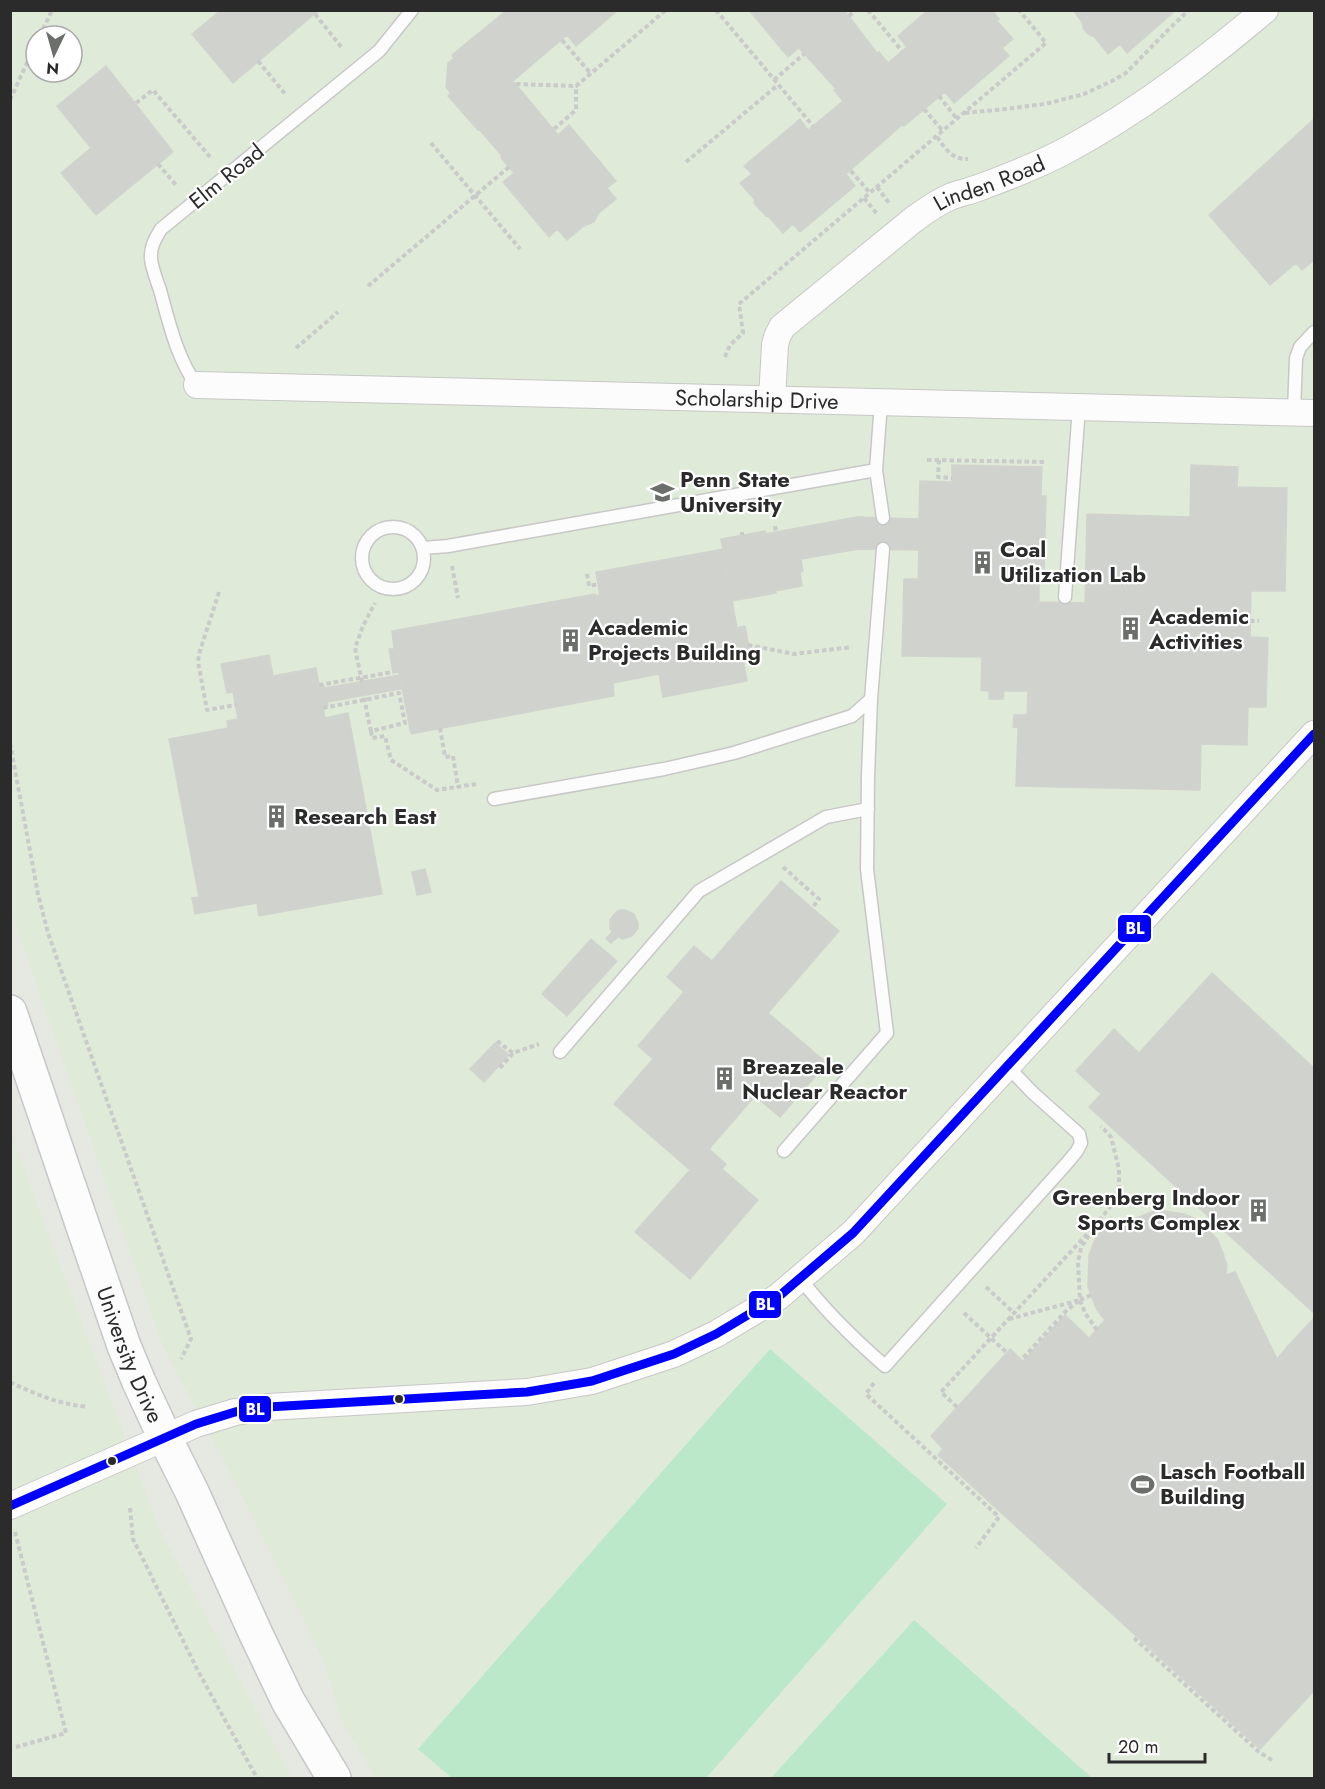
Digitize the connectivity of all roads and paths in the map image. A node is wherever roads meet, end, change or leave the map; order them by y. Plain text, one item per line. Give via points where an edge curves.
1 (52, 10) edge
2 (412, 10) edge
3 (666, 10) edge
4 (716, 10) edge
5 (856, 10) edge
6 (868, 10) edge
7 (1019, 10) edge
8 (1189, 10) edge
9 (1265, 10) edge
10 (315, 14) dead end
11 (849, 16) dead end
12 (46, 24) edge
13 (562, 40) dead end
14 (342, 48) dead end
15 (902, 51) dead end
16 (804, 54) dead end
17 (258, 61) dead end
18 (24, 69) edge
19 (591, 74) junction
20 (774, 80) junction
21 (516, 84) dead end
22 (778, 84) junction
23 (576, 86) junction
24 (286, 95) dead end
25 (939, 96) dead end
26 (10, 100) edge
27 (136, 103) dead end
28 (924, 109) dead end
29 (964, 113) junction
30 (957, 118) junction
31 (813, 126) dead end
32 (554, 129) dead end
33 (943, 131) junction
34 (937, 137) junction
35 (431, 143) dead end
36 (210, 157) dead end
37 (972, 159) dead end
38 (686, 162) dead end
39 (158, 164) dead end
40 (509, 167) dead end
41 (851, 171) dead end
42 (177, 185) dead end
43 (870, 193) junction
44 (475, 195) junction
45 (520, 249) dead end
46 (368, 286) dead end
47 (338, 312) dead end
48 (1314, 332) edge
49 (296, 348) dead end
50 (725, 357) dead end
51 (197, 385) joint
52 (772, 399) junction
53 (881, 402) junction
54 (1079, 406) junction
55 (1304, 413) edge
56 (927, 460) dead end
57 (939, 460) junction
58 (1047, 462) dead end
59 (876, 470) junction
60 (952, 478) dead end
61 (883, 518) dead end
62 (775, 526) dead end
63 (776, 532) dead end
64 (448, 546) junction
65 (423, 548) junction
66 (883, 549) dead end
67 (586, 574) dead end
68 (598, 584) dead end
69 (219, 592) dead end
70 (1065, 597) dead end
71 (458, 598) dead end
72 (375, 603) dead end
73 (1250, 621) dead end
74 (1259, 621) dead end
75 (877, 644) junction
76 (748, 645) dead end
77 (393, 672) dead end
78 (361, 680) junction
79 (319, 685) dead end
80 (364, 698) junction
81 (872, 699) junction
82 (236, 705) dead end
83 (323, 708) dead end
84 (440, 728) dead end
85 (371, 731) junction
86 (1314, 734) edge
87 (10, 743) edge
88 (458, 787) junction
89 (494, 799) joint
90 (868, 809) junction
91 (766, 852) junction
92 (812, 908) dead end
93 (10, 1012) edge
94 (572, 1039) junction
95 (497, 1041) dead end
96 (560, 1052) dead end
97 (513, 1053) junction
98 (1007, 1066) junction
99 (500, 1068) dead end
100 (784, 1151) dead end
101 (1095, 1225) dead end
102 (1079, 1260) dead end
103 (970, 1272) junction
104 (800, 1278) junction
105 (1091, 1295) dead end
106 (947, 1297) junction
107 (1080, 1300) junction
108 (1014, 1313) junction
109 (1008, 1320) junction
110 (1097, 1330) dead end
111 (991, 1338) junction
112 (1007, 1353) dead end
113 (182, 1359) dead end
114 (1025, 1359) dead end
115 (885, 1366) junction
116 (10, 1382) edge
117 (88, 1407) dead end
118 (957, 1407) dead end
119 (165, 1438) junction
120 (10, 1506) edge
121 (130, 1508) dead end
122 (15, 1532) dead end
123 (976, 1548) dead end
124 (1134, 1638) dead end
125 (16, 1747) dead end
126 (1272, 1760) dead end
127 (257, 1779) edge
128 (334, 1779) edge

1 - 12 path
2 - 51 lane, Elm Road via 379,51 161,229 152,244 151,260 167,316 184,366
3 - 19 path
4 - 20 path
5 - 11 path
6 - 15 path
7 - 29 path via 1046,43
8 - 29 path via 1126,73 1112,81 1045,104
9 - 52 street, Linden Road via 1175,83 1122,117 1066,150 951,197 913,220 782,327 775,345
10 - 14 path
13 - 19 path
16 - 20 path
17 - 24 path
18 - 26 path
19 - 23 path
20 - 22 path
21 - 23 path
22 - 31 path
22 - 38 path
23 - 32 path via 576,110
25 - 30 path
27 - 36 path via 153,90
28 - 33 path
29 - 30 path
30 - 33 path
33 - 34 path
34 - 37 path via 952,156
34 - 43 path
35 - 44 path
39 - 42 path
40 - 44 path
41 - 43 path
43 - 50 path via 739,304 743,333 730,345
44 - 45 path
44 - 46 path
47 - 49 path
48 - 55 lane via 1296,358
51 - 52 street, Scholarship Drive
52 - 53 street, Scholarship Drive
53 - 54 street, Scholarship Drive
53 - 59 lane
54 - 55 street, Scholarship Drive
54 - 70 lane
56 - 57 path
57 - 58 path
57 - 60 path via 938,477
59 - 61 lane
59 - 64 lane
62 - 63 path
64 - 65 lane
64 - 71 path
65 - 65 lane via 407,530 382,528 368,538 362,564 373,583 392,590 403,588 419,576
66 - 75 lane
67 - 68 path via 589,586
69 - 82 path via 198,662 207,710
72 - 78 path via 355,648
73 - 74 path
75 - 76 path via 794,654
75 - 81 lane
77 - 78 path
78 - 79 path
80 - 83 path
80 - 85 path
80 - 85 path via 400,692 405,723
81 - 89 lane via 852,716 734,753
81 - 90 lane
84 - 88 path via 445,757 453,756
85 - 88 path via 372,738 385,736 395,764 438,790
86 - 98 street
87 - 113 path via 48,933 190,1339
88 - 89 path via 486,782
90 - 91 lane via 825,817
90 - 100 lane via 867,869 887,1033
91 - 92 path via 819,899
91 - 94 lane via 699,891
93 - 119 main road, University Drive via 124,1346
94 - 96 lane
94 - 97 path via 551,1040
95 - 97 path
97 - 99 path
98 - 103 lane via 1079,1134 1081,1143
98 - 104 street via 853,1233
101 - 108 path
102 - 107 path
103 - 106 lane
103 - 108 path
104 - 115 lane via 844,1330
104 - 119 street via 778,1297 716,1335 674,1354 592,1381 527,1392 268,1407 235,1412
105 - 107 path
106 - 111 path
106 - 115 lane
107 - 109 path
107 - 110 path
107 - 114 path via 1065,1311
108 - 109 path
109 - 111 path
111 - 112 path
111 - 118 path via 941,1392
115 - 123 path via 866,1394 1001,1515
116 - 117 path via 65,1405
119 - 120 street
119 - 128 main road, University Drive via 288,1701
121 - 127 path via 133,1539
122 - 125 path via 66,1733
124 - 126 path

